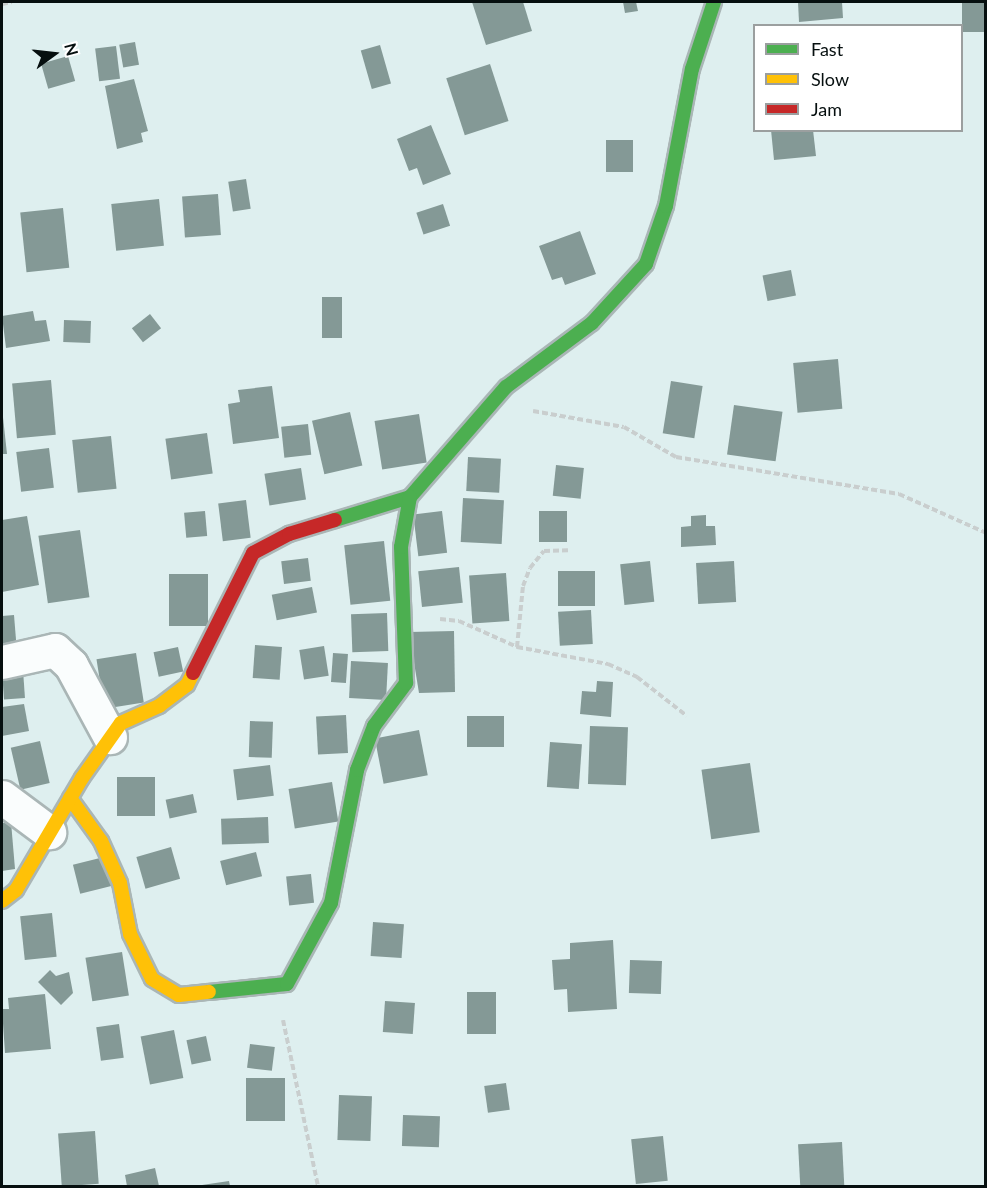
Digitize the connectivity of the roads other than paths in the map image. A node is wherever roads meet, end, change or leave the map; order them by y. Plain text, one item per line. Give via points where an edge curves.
1 (714, 2) edge
2 (410, 496) junction
3 (2, 662) edge
4 (110, 737) junction
5 (2, 797) edge
6 (70, 798) junction
7 (49, 832) junction
8 (2, 901) edge

1 - 2 street via 692,69 666,206 646,264 592,322 491,403
2 - 4 street via 289,534 253,553 188,685 159,706 121,723
2 - 6 street via 401,547 406,683 374,726 357,770 331,903 287,984 179,994 152,979 130,933 120,883 101,841
3 - 4 street via 55,650 71,665
4 - 6 street
5 - 7 street
6 - 7 street
7 - 8 street via 16,890

